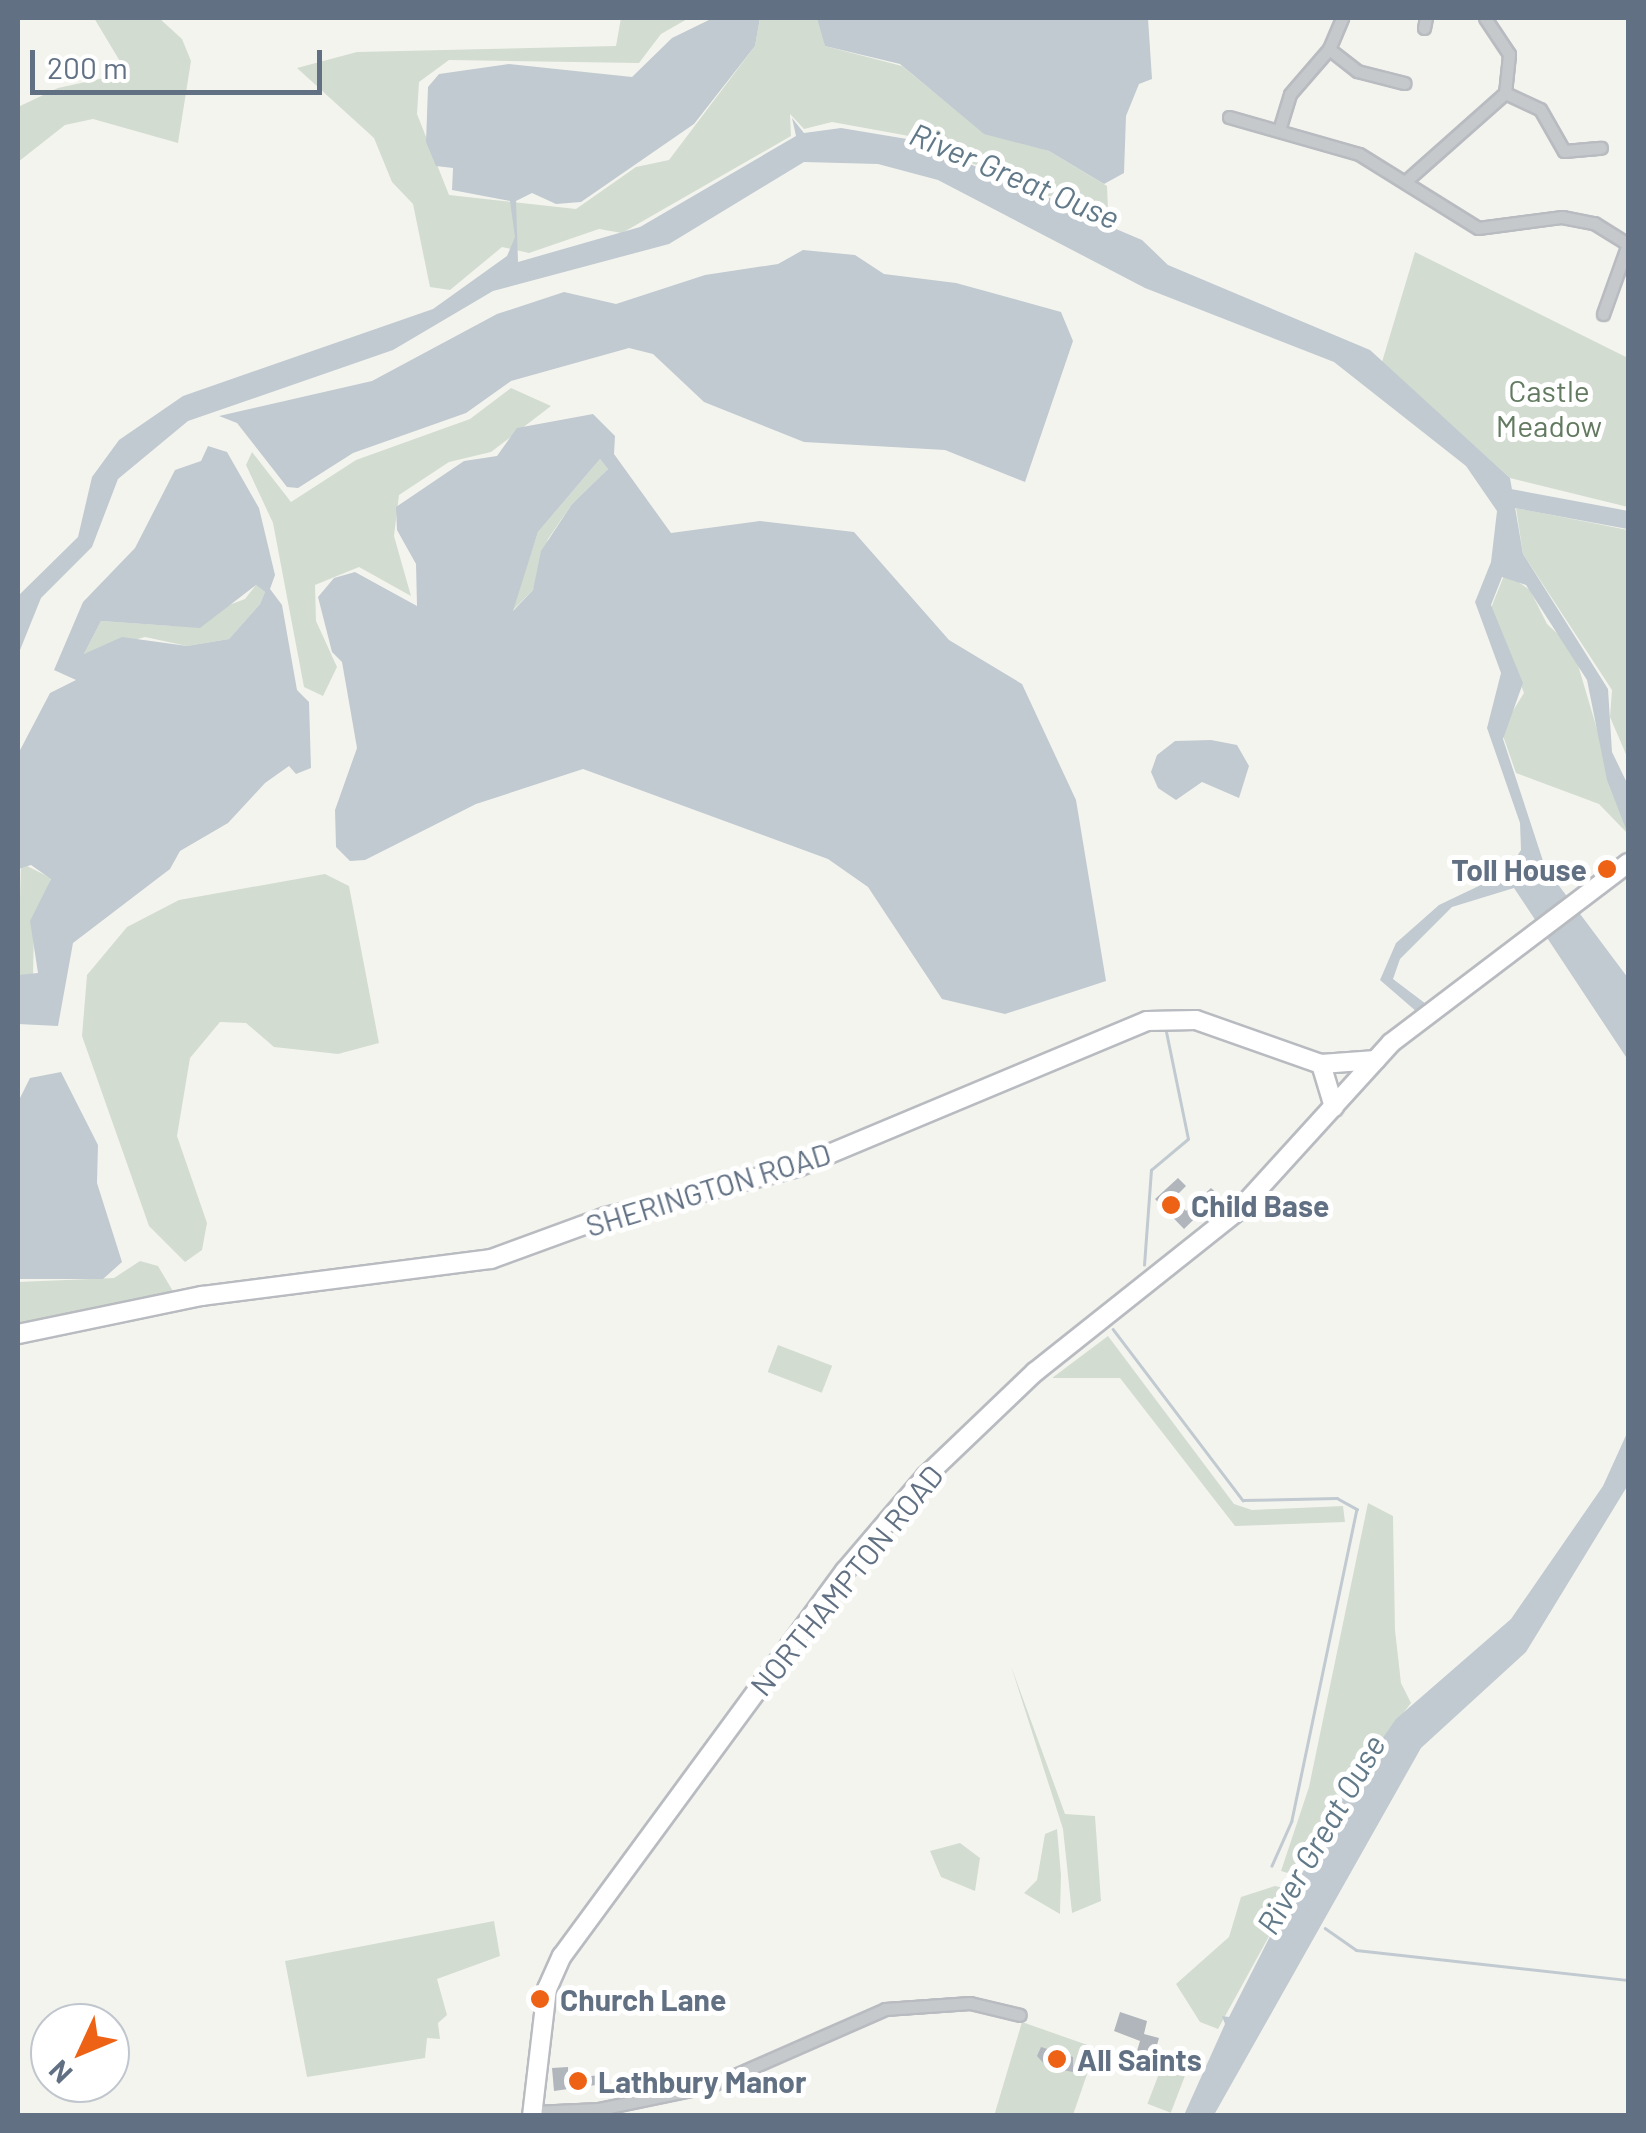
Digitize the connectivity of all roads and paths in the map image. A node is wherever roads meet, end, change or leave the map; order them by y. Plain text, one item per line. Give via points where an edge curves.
1 (1342, 18) edge
2 (1495, 20) edge
3 (1329, 49) junction
4 (1404, 83) dead end
5 (1506, 93) junction
6 (1229, 117) dead end
7 (1280, 127) junction
8 (1601, 148) dead end
9 (1407, 180) junction
10 (1628, 244) edge
11 (1603, 314) dead end
12 (1628, 864) edge
13 (1376, 1060) junction
14 (1321, 1064) junction
15 (1334, 1107) junction
16 (18, 1334) edge
17 (1020, 2015) dead end
18 (533, 2114) edge

1 - 3 street
2 - 5 street via 1509,54
3 - 4 street via 1358,71
3 - 7 street via 1290,94
5 - 8 street via 1540,109 1564,152
5 - 9 street
6 - 7 street
7 - 9 street
9 - 10 street via 1478,228 1562,217 1594,223
10 - 11 street
12 - 13 main road, NORTHAMPTON ROAD via 1428,1012
13 - 14 main road, SHERINGTON ROAD
13 - 15 main road, NORTHAMPTON ROAD
14 - 15 main road
14 - 16 main road, SHERINGTON ROAD via 1196,1020 1147,1021 798,1166 606,1218 491,1260 202,1296
15 - 18 main road, NORTHAMPTON ROAD via 1241,1208 977,1424 845,1571 552,1972
17 - 18 street via 970,2003 885,2008 710,2086 578,2112

